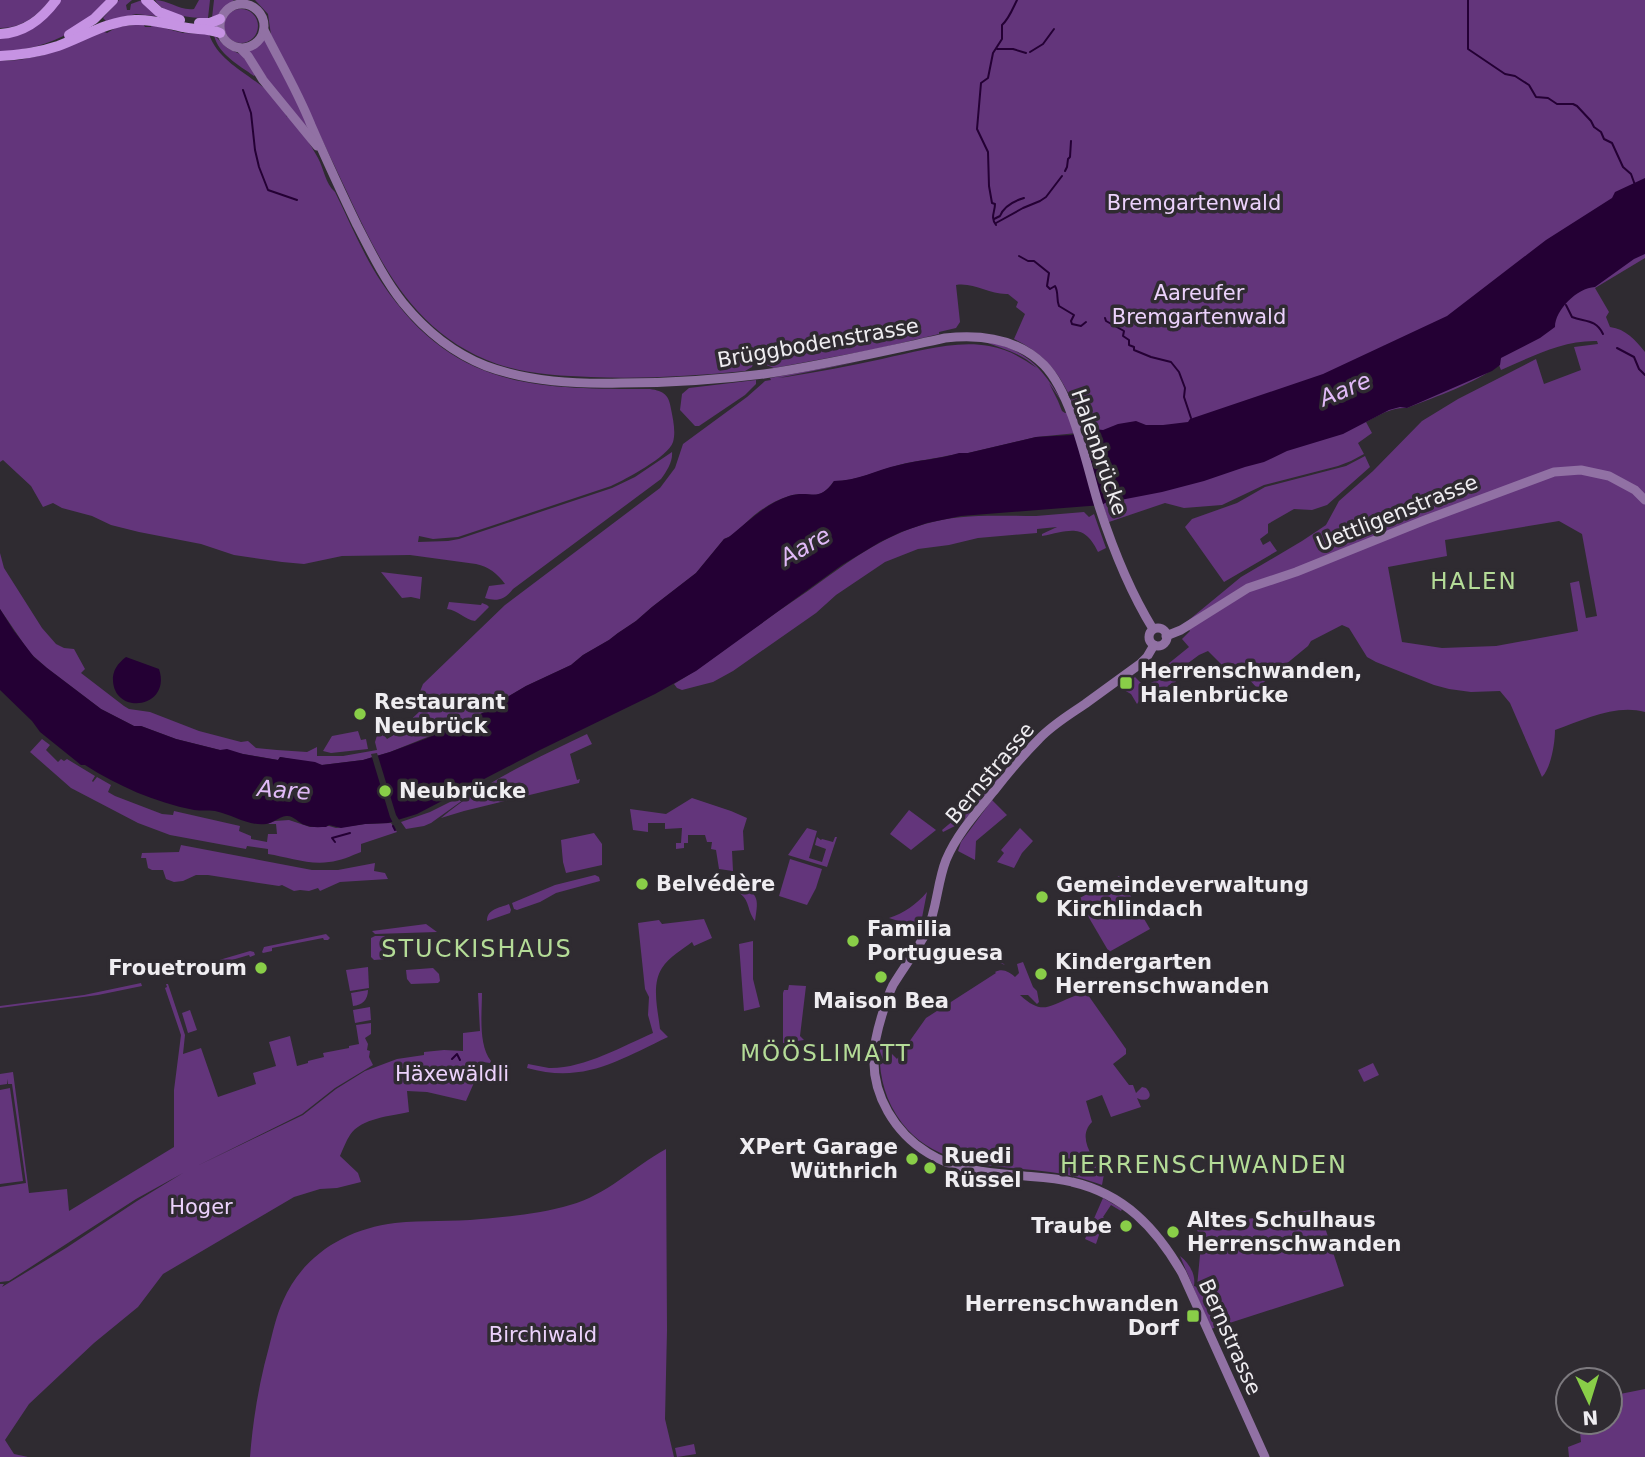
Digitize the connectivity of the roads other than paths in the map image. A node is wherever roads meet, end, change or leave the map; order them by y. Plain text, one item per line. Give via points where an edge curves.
1 (56, 0) edge
2 (113, 0) edge
3 (146, 0) edge
4 (237, 2) edge
5 (250, 3) edge
6 (220, 19) junction
7 (264, 30) junction
8 (0, 33) edge
9 (220, 33) junction
10 (240, 48) junction
11 (24, 53) junction
12 (0, 56) edge
13 (322, 152) junction
14 (966, 336) joint
15 (1645, 500) edge
16 (1153, 629) junction
17 (1166, 636) junction
18 (1154, 645) junction
19 (1265, 1457) edge

1 - 8 highway via 28,27
2 - 11 highway via 79,30
3 - 6 highway via 159,12 182,21
4 - 5 main road
4 - 6 main road
5 - 7 main road via 262,16
6 - 9 main road
7 - 10 main road via 255,44
7 - 13 main road
9 - 10 main road via 229,45
9 - 11 highway via 134,20
10 - 13 main road
11 - 12 highway
13 - 14 main road, Brüggbodenstrasse via 394,292 432,334 498,370 545,380 675,382 774,372
14 - 16 main road, Halenbrücke via 1012,343 1050,372 1069,408 1112,545
15 - 17 main road, Uettligenstrasse via 1623,482 1596,472 1546,474 1248,588
16 - 17 main road via 1161,629
16 - 18 main road via 1149,636
17 - 18 main road via 1163,644
18 - 19 main road, Bernstrasse via 1140,664 1046,731 959,835 941,875 928,928 887,1001 876,1037 874,1070 880,1096 892,1118 916,1145 938,1159 984,1172 1080,1184 1107,1194 1144,1221 1182,1273

